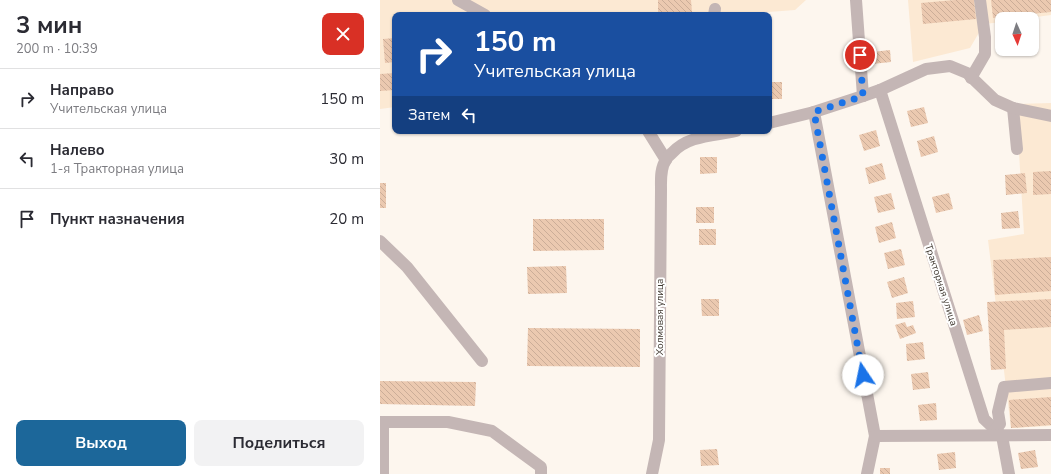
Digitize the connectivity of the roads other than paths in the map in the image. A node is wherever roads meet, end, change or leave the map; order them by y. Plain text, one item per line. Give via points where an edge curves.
1 (458, 0) edge
2 (856, 0) edge
3 (980, 0) edge
4 (480, 12) edge
5 (971, 78) junction
6 (880, 90) junction
7 (863, 96) junction
8 (1013, 108) junction
9 (814, 112) junction
10 (1051, 116) edge
11 (772, 122) edge
12 (650, 134) edge
13 (704, 134) edge
14 (1017, 149) dead end
15 (666, 160) junction
16 (380, 241) edge
17 (482, 362) dead end
18 (1051, 383) edge
19 (381, 427) edge
20 (999, 433) junction
21 (1051, 435) edge
22 (875, 436) junction
23 (383, 474) edge
24 (541, 474) edge
25 (652, 474) edge
26 (867, 474) edge
27 (1009, 474) edge

1 - 4 street
2 - 7 street
3 - 5 street via 985,54
5 - 6 street via 967,73 950,66 926,69
5 - 8 street via 995,100
6 - 7 street
6 - 20 street, Тракторная улица via 984,419
7 - 9 street
8 - 10 street
8 - 14 street
9 - 11 street
9 - 22 street
12 - 15 street
13 - 15 street via 676,148
15 - 25 street, Холмовая улица via 660,190 659,440
16 - 17 street via 407,267
18 - 20 street via 1004,387 998,412
19 - 23 street
19 - 24 street via 448,422 492,431 541,468
20 - 21 street
20 - 22 street
20 - 27 street
22 - 26 street

